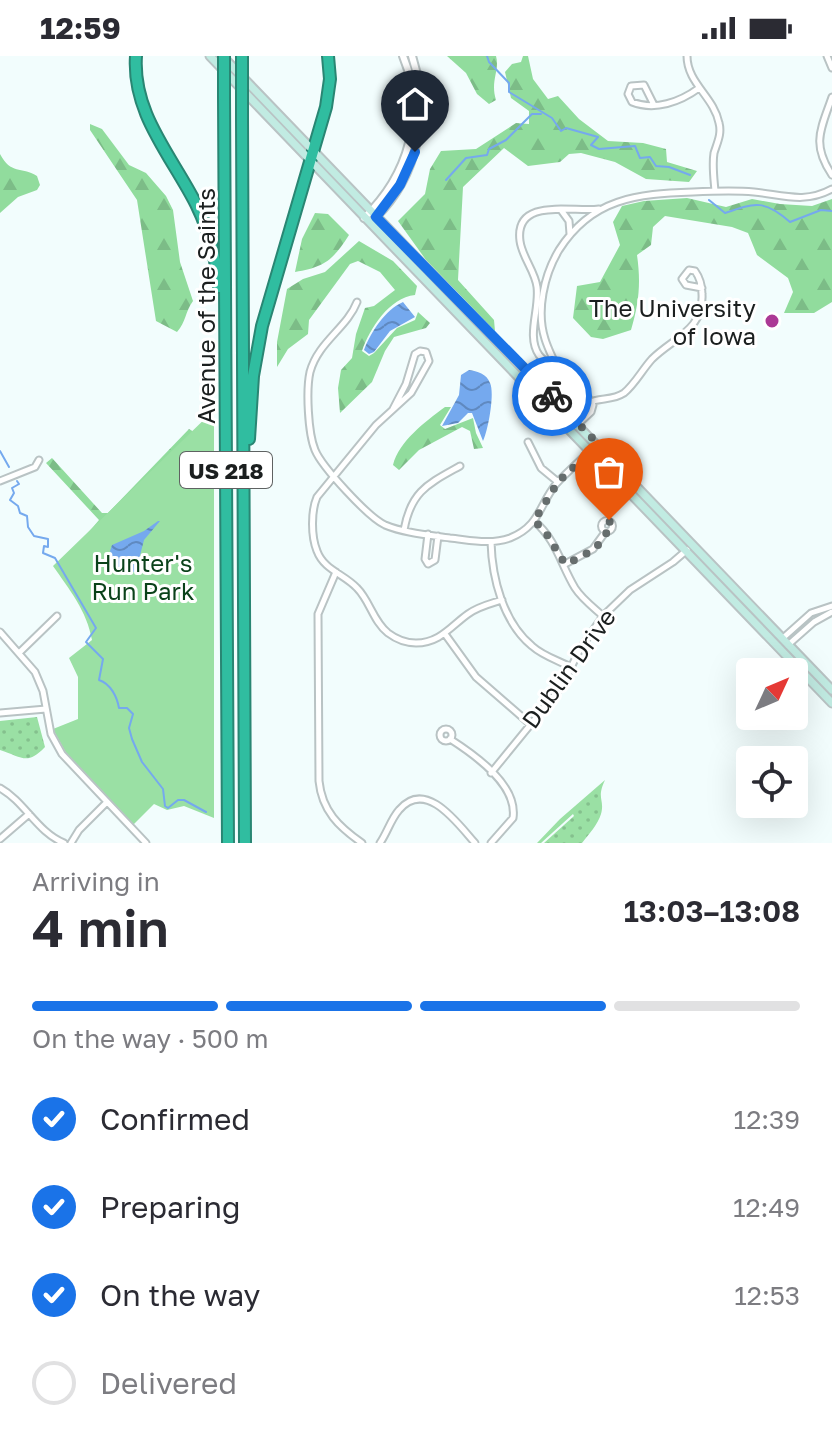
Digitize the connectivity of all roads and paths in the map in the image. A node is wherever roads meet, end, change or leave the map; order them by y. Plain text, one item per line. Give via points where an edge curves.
1 (136, 56) edge
2 (210, 56) edge
3 (223, 56) edge
4 (242, 56) edge
5 (328, 56) edge
6 (403, 56) edge
7 (412, 56) edge
8 (687, 56) edge
9 (827, 56) edge
10 (832, 68) edge
11 (699, 88) junction
12 (832, 97) edge
13 (654, 105) junction
14 (312, 157) junction
15 (832, 175) edge
16 (832, 189) edge
17 (715, 191) junction
18 (560, 209) junction
19 (600, 209) junction
20 (374, 214) junction
21 (367, 221) junction
22 (570, 235) junction
23 (702, 288) dead end
24 (540, 296) junction
25 (357, 302) dead end
26 (548, 347) junction
27 (538, 352) junction
28 (557, 368) junction
29 (410, 375) junction
30 (420, 380) junction
31 (591, 401) junction
32 (393, 409) junction
33 (571, 416) junction
34 (564, 423) junction
35 (579, 424) junction
36 (572, 430) junction
37 (528, 442) dead end
38 (598, 444) junction
39 (591, 450) junction
40 (39, 460) dead end
41 (226, 461) junction
42 (460, 466) dead end
43 (335, 476) junction
44 (0, 481) edge
45 (558, 482) junction
46 (244, 517) junction
47 (534, 521) junction
48 (404, 530) junction
49 (606, 531) dead end
50 (428, 534) junction
51 (438, 536) junction
52 (491, 542) junction
53 (690, 547) junction
54 (565, 564) junction
55 (336, 572) junction
56 (502, 600) junction
57 (832, 606) edge
58 (832, 612) edge
59 (57, 616) dead end
60 (603, 616) junction
61 (0, 632) edge
62 (445, 634) junction
63 (786, 642) junction
64 (20, 652) junction
65 (571, 667) junction
66 (832, 690) edge
67 (832, 703) edge
68 (46, 709) junction
69 (0, 713) edge
70 (529, 723) junction
71 (450, 739) dead end
72 (491, 773) junction
73 (0, 788) edge
74 (107, 802) junction
75 (29, 814) junction
76 (0, 839) edge
77 (64, 843) edge
78 (71, 843) edge
79 (146, 843) edge
80 (228, 843) edge
81 (245, 843) edge
82 (362, 843) edge
83 (380, 843) edge
84 (475, 843) edge
85 (491, 843) edge

1 - 41 highway via 136,86 145,114 197,207 215,257
2 - 14 main road
3 - 14 main road
3 - 41 highway, Avenue of the Saints / US 218, bridge
4 - 46 highway, Avenue of the Saints / US 218, bridge
5 - 14 highway via 330,89
6 - 20 street via 413,89 412,136
7 - 20 street via 421,90 420,128 410,167
8 - 11 street
9 - 10 street
11 - 13 street
11 - 17 street via 719,122
12 - 15 street via 819,144
13 - 13 street via 644,85 631,86 632,102
14 - 20 main road
14 - 21 main road
14 - 46 highway via 258,341
16 - 17 street via 801,199
17 - 19 street via 635,195
18 - 19 street
18 - 22 street via 569,221
18 - 24 street via 536,211 521,227 521,245
19 - 22 street
20 - 21 street
20 - 33 main road
21 - 34 main road
22 - 24 street
23 - 31 street via 701,310 689,331 654,357 624,392
24 - 26 street
24 - 27 street via 533,335
25 - 43 street via 320,351 308,383 315,449
26 - 27 street
26 - 28 street
27 - 28 street
28 - 31 street
29 - 30 street
29 - 30 street via 415,354 424,351 429,358
29 - 32 street
30 - 32 street
31 - 33 street
31 - 35 street via 591,412
32 - 43 street
33 - 34 street
33 - 35 main road
34 - 36 main road
35 - 36 street
35 - 38 main road
36 - 39 main road
37 - 45 street via 541,468
38 - 39 street
38 - 53 main road
39 - 45 street
39 - 53 main road
40 - 44 street via 35,467
41 - 80 highway, Avenue of the Saints / US 218
42 - 48 street via 417,495
43 - 48 street via 371,516
43 - 55 street via 317,497 314,541 318,554
45 - 47 street
46 - 81 highway, Avenue of the Saints / US 218
47 - 52 street via 514,536
47 - 54 street
48 - 50 street
49 - 54 street via 593,549
50 - 51 street
50 - 51 street via 428,564 435,560
51 - 52 street
52 - 56 street
53 - 60 street, Dublin Drive
53 - 63 main road
53 - 67 main road
54 - 60 street via 575,588
55 - 62 street via 356,586 380,625 397,638 418,643
55 - 82 street via 318,614 319,781 332,818
56 - 62 street via 471,612
56 - 65 street via 523,638
57 - 63 street via 811,613
58 - 63 street
59 - 64 street
60 - 65 street, Dublin Drive
61 - 64 street
62 - 70 street via 476,677
63 - 66 main road
64 - 68 street via 39,680
65 - 70 street, Dublin Drive via 562,686
68 - 69 street
68 - 74 street via 56,745
70 - 72 street, Dublin Drive
71 - 72 street
72 - 85 street via 511,796 514,811 510,824
73 - 75 street
74 - 78 street
74 - 79 street
75 - 76 street
75 - 77 street
83 - 84 street via 400,808 418,799 437,804

